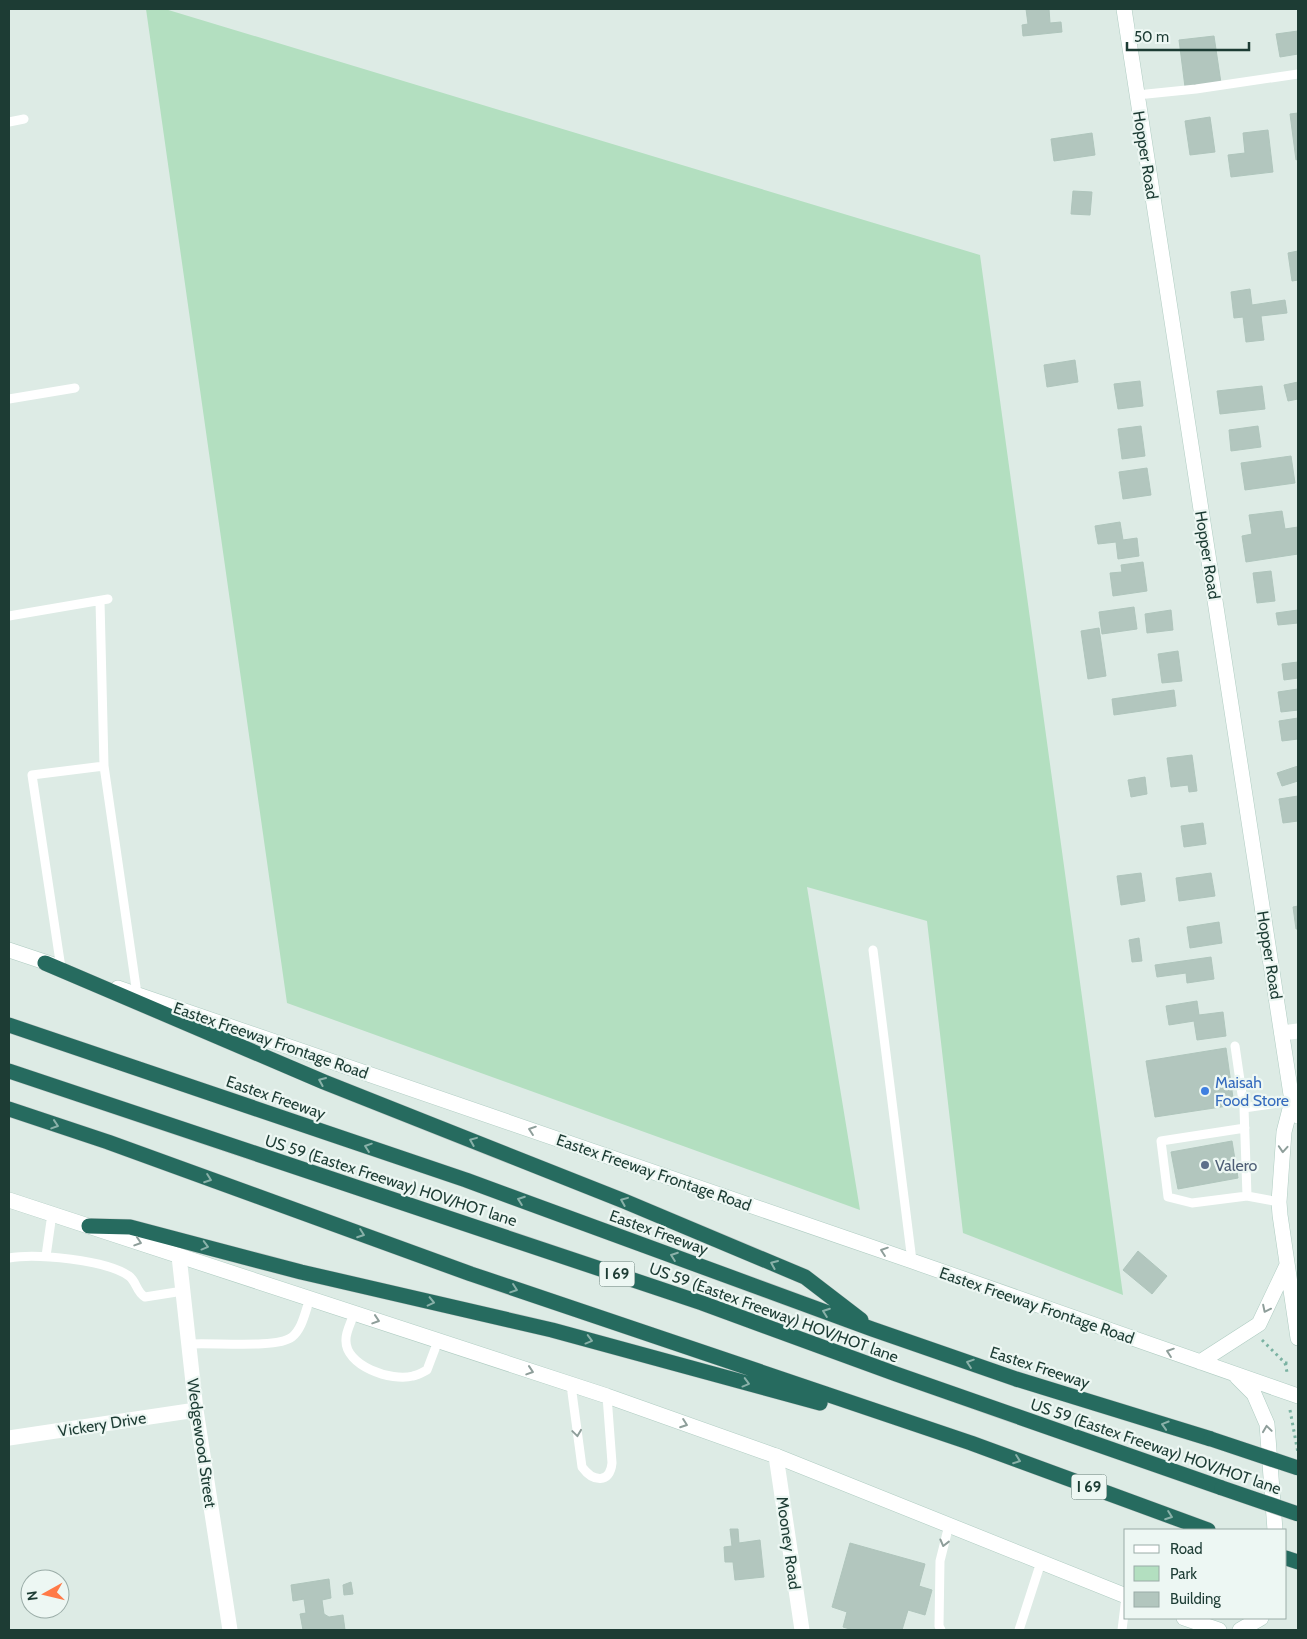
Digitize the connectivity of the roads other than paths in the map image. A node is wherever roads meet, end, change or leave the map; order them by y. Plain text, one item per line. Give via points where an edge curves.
1 (1124, 9) edge
2 (1298, 74) edge
3 (1137, 95) junction
4 (24, 119) dead end
5 (9, 122) edge
6 (75, 388) dead end
7 (9, 399) edge
8 (9, 616) edge
9 (104, 766) junction
10 (9, 950) edge
11 (873, 950) dead end
12 (45, 963) junction
13 (61, 968) junction
14 (137, 994) junction
15 (9, 1025) edge
16 (1298, 1031) edge
17 (1282, 1033) junction
18 (1235, 1046) dead end
19 (9, 1071) edge
20 (1292, 1101) junction
21 (1244, 1108) junction
22 (9, 1109) edge
23 (1298, 1116) edge
24 (1245, 1128) junction
25 (1247, 1196) junction
26 (9, 1200) edge
27 (1279, 1202) junction
28 (52, 1214) junction
29 (89, 1226) junction
30 (46, 1256) junction
31 (179, 1256) junction
32 (9, 1258) edge
33 (912, 1260) junction
34 (1287, 1265) junction
35 (183, 1291) junction
36 (310, 1298) junction
37 (354, 1313) junction
38 (872, 1329) junction
39 (1298, 1338) edge
40 (438, 1341) junction
41 (189, 1344) junction
42 (1200, 1362) junction
43 (1233, 1374) junction
44 (570, 1385) junction
45 (607, 1396) junction
46 (1294, 1400) edge
47 (196, 1410) junction
48 (9, 1438) edge
49 (971, 1443) junction
50 (776, 1456) junction
51 (1298, 1468) edge
52 (1298, 1514) edge
53 (949, 1525) junction
54 (1205, 1529) edge
55 (1275, 1529) edge
56 (1041, 1562) junction
57 (1124, 1596) edge
58 (1124, 1614) edge
59 (1187, 1619) edge
60 (1258, 1619) edge
61 (230, 1630) edge
62 (802, 1630) edge
63 (941, 1630) edge
64 (1019, 1630) edge
65 (1122, 1630) edge
66 (1219, 1630) edge
67 (1240, 1630) edge

1 - 3 main road, Hopper Road
2 - 3 lane
3 - 17 main road, Hopper Road
4 - 5 lane
6 - 7 lane
8 - 9 lane via 104,600
9 - 13 lane via 32,775
9 - 14 lane
10 - 12 main road, Eastex Freeway Frontage Road
11 - 33 lane
12 - 13 main road, Eastex Freeway Frontage Road
38 -> 12 highway via 805,1277 324,1082
13 - 14 main road, Eastex Freeway Frontage Road
33 -> 14 main road, Eastex Freeway Frontage Road
38 -> 15 highway, Eastex Freeway / I 69 via 466,1180
16 - 17 main road
17 - 20 main road, Hopper Road
18 - 21 lane
19 - 52 highway, US 59 (Eastex Freeway) HOV/HOT lane / I 69, bridge via 702,1303
20 - 21 lane
20 - 23 main road, Hopper Road
20 -> 27 main road, Hopper Road via 1284,1132
21 - 24 lane
22 -> 49 highway, I 69 via 471,1274
24 - 25 lane
24 - 25 lane via 1161,1141 1168,1197 1192,1204
25 - 27 lane
26 - 28 main road
27 - 34 main road, Hopper Road
28 - 29 main road
28 - 30 lane
29 -> 31 main road
29 -> 49 highway via 130,1227 301,1272 552,1330
30 - 32 lane
30 - 35 lane via 120,1271 131,1277 138,1292 145,1297
31 - 35 main road, Wedgewood Street
31 - 36 main road
42 -> 33 main road, Eastex Freeway Frontage Road
34 - 39 main road, Hopper Road
34 -> 42 main road via 1259,1324
35 - 41 main road, Wedgewood Street
36 - 37 main road
36 - 41 lane via 301,1325 291,1338 270,1344
37 -> 40 main road
37 - 40 lane via 346,1339 350,1355 364,1366 389,1377 413,1376 427,1370
51 -> 38 highway, Eastex Freeway / I 69, bridge via 1016,1379
40 -> 44 main road
41 - 47 main road, Wedgewood Street
42 - 43 main road, Eastex Freeway Frontage Road
43 - 46 main road, Eastex Freeway Frontage Road
55 -> 43 main road via 1267,1424 1254,1394
44 - 45 main road
44 -> 45 lane via 582,1467 595,1478 606,1477 611,1472
45 -> 50 main road
47 - 48 main road, Vickery Drive
47 - 61 main road, Wedgewood Street
49 -> 54 highway, I 69
50 - 53 main road
50 - 62 main road, Mooney Road
53 - 56 main road
53 -> 63 lane via 940,1562
56 - 57 main road
56 - 64 lane
58 - 65 lane
59 - 66 main road
60 - 67 main road

